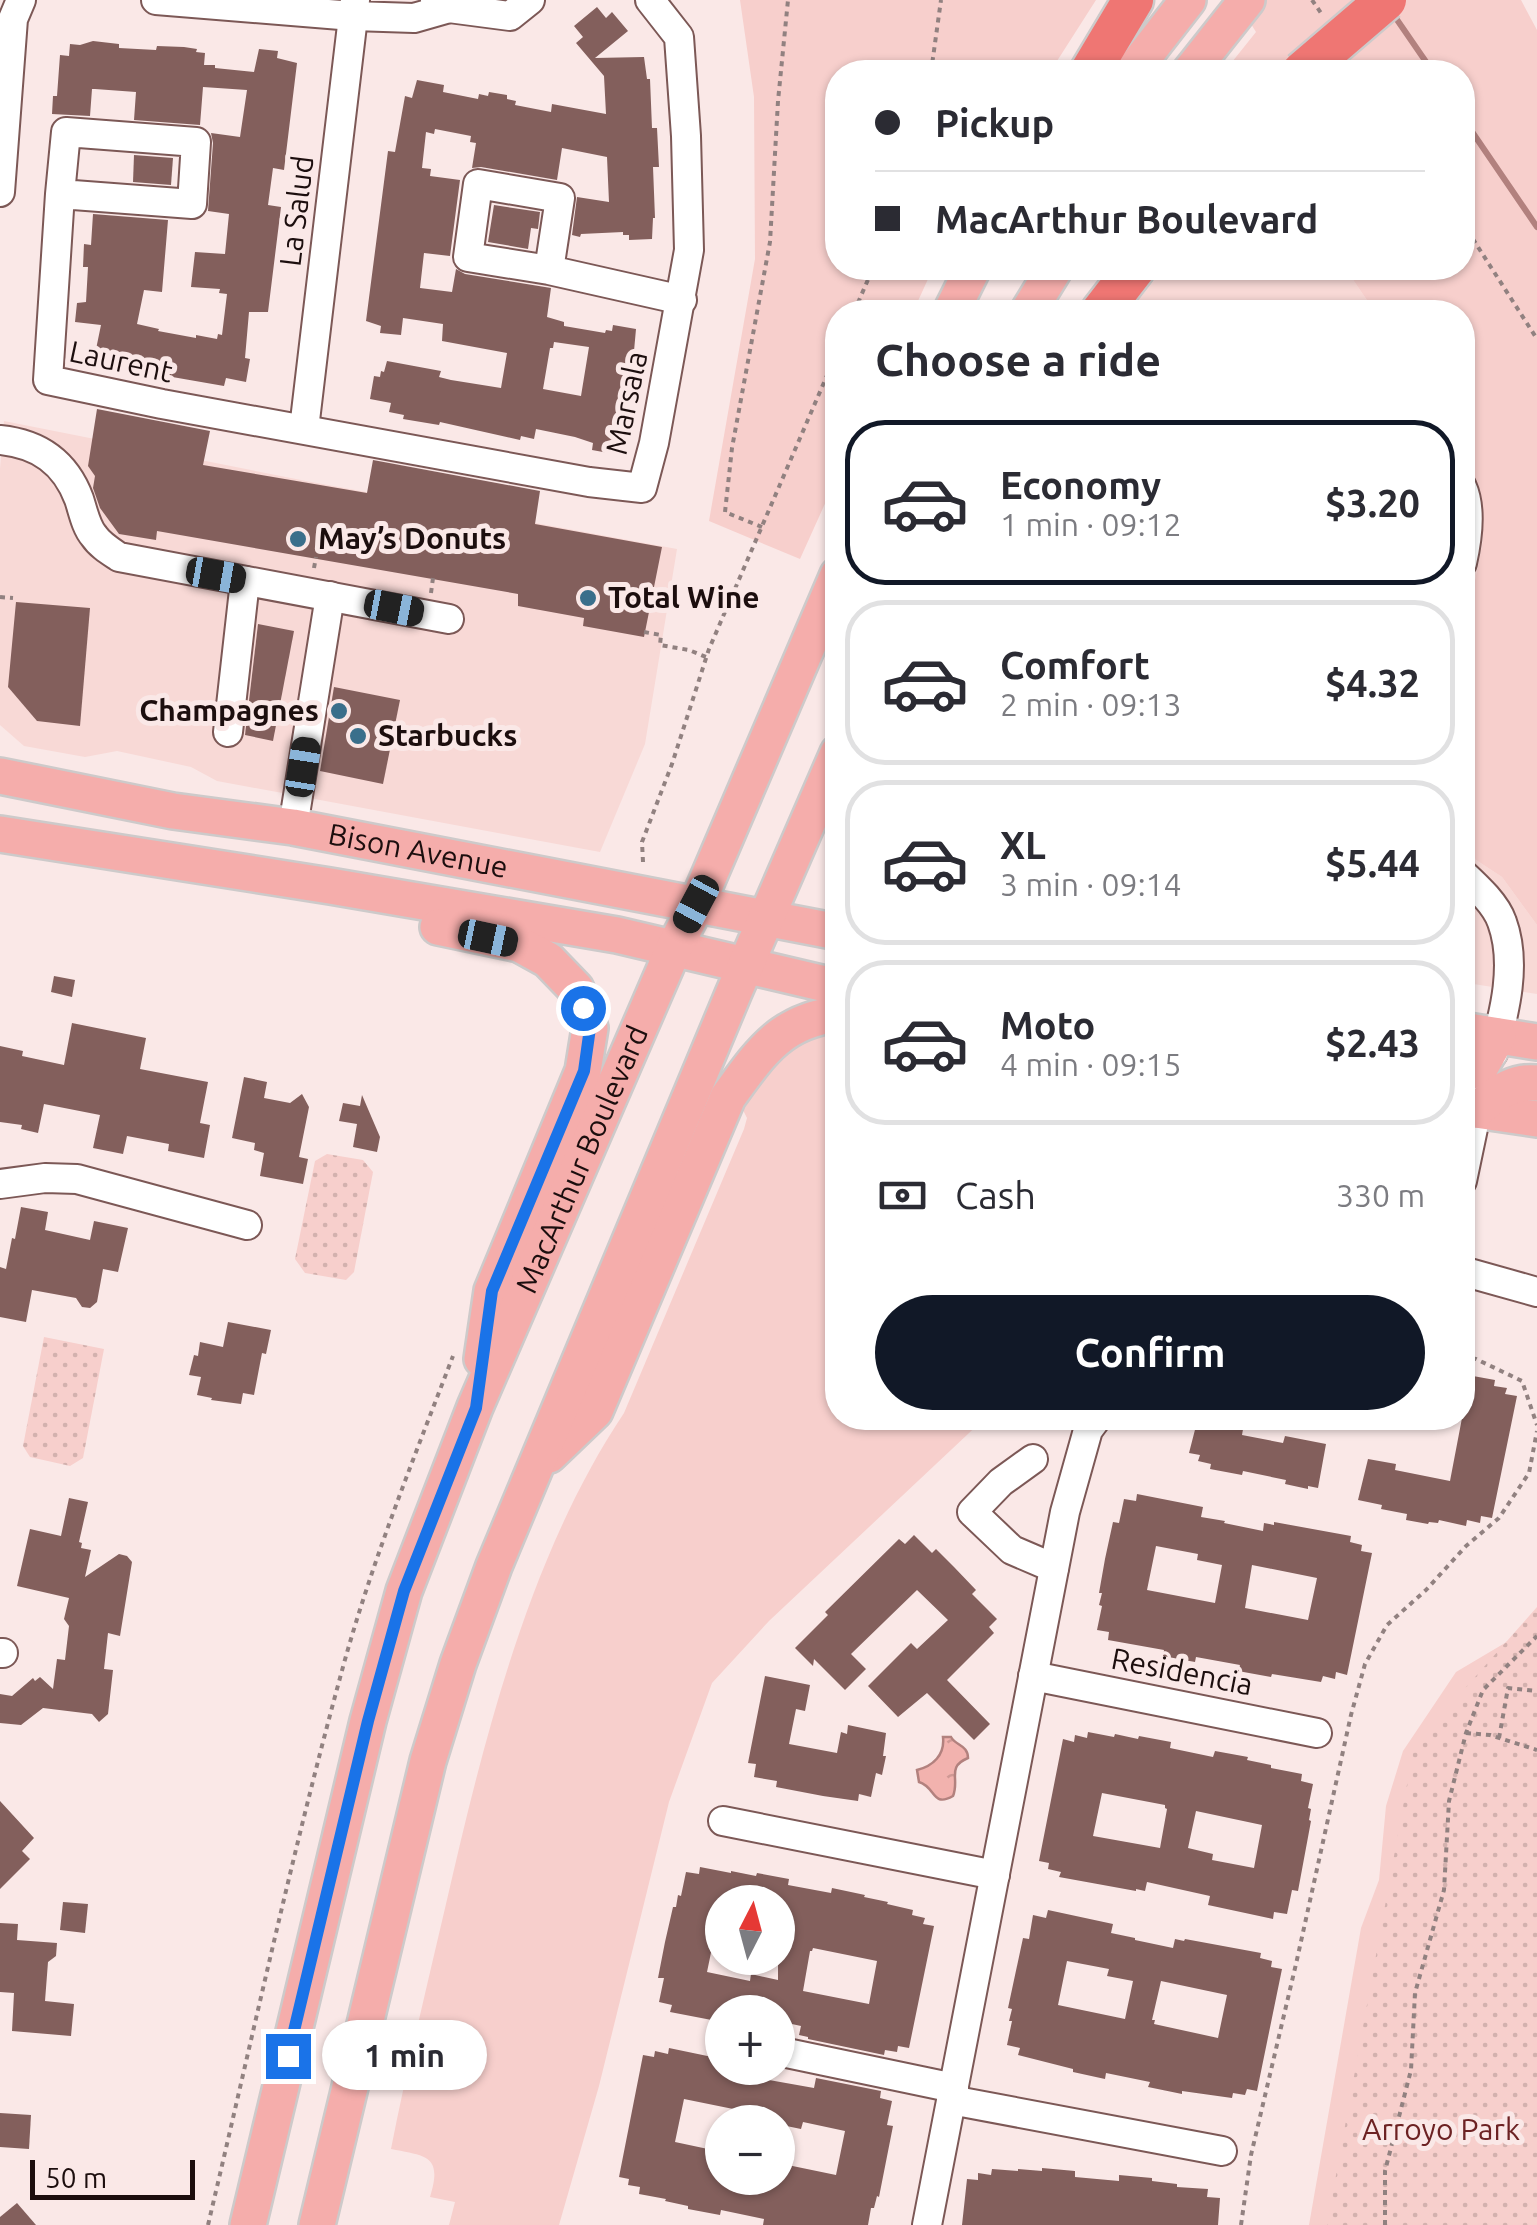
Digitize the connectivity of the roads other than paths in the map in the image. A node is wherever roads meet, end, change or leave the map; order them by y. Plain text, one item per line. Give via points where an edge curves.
1 (21, 0) edge
2 (156, 0) edge
3 (530, 0) edge
4 (650, 0) edge
5 (1133, 0) edge
6 (1188, 0) edge
7 (1247, 0) edge
8 (1386, 0) edge
9 (442, 4) edge
10 (354, 8) edge
11 (1097, 60) edge
12 (1141, 60) edge
13 (1200, 60) edge
14 (1316, 60) edge
15 (0, 192) edge
16 (60, 194) junction
17 (549, 270) dead end
18 (1127, 280) edge
19 (682, 300) junction
20 (1111, 300) edge
21 (304, 429) junction
22 (0, 440) edge
23 (245, 580) junction
24 (330, 596) junction
25 (825, 605) edge
26 (450, 620) dead end
27 (228, 732) dead end
28 (0, 776) edge
29 (825, 783) edge
30 (293, 827) junction
31 (0, 834) edge
32 (330, 886) junction
33 (1475, 888) edge
34 (696, 904) junction
35 (766, 918) junction
36 (825, 929) edge
37 (674, 948) junction
38 (745, 966) junction
39 (825, 984) edge
40 (825, 1016) edge
41 (1475, 1032) edge
42 (1498, 1036) junction
43 (1537, 1042) edge
44 (1475, 1070) edge
45 (1537, 1084) edge
46 (1475, 1094) edge
47 (1475, 1106) edge
48 (1475, 1110) edge
49 (1537, 1119) edge
50 (0, 1184) edge
51 (247, 1225) dead end
52 (1475, 1275) edge
53 (1537, 1292) edge
54 (476, 1408) junction
55 (1088, 1430) edge
56 (1034, 1459) dead end
57 (537, 1466) junction
58 (1054, 1568) junction
59 (1033, 1676) junction
60 (1317, 1732) dead end
61 (723, 1821) dead end
62 (995, 1875) junction
63 (795, 2055) edge
64 (953, 2094) junction
65 (1222, 2151) dead end
66 (248, 2225) edge
67 (317, 2225) edge
68 (927, 2225) edge

1 - 15 street via 13,19
2 - 10 street
3 - 9 street via 510,16
4 - 19 street, Marsala via 679,36 689,250
5 - 11 highway
6 - 12 main road
7 - 13 main road
8 - 14 highway, bridge
9 - 10 street via 414,18
10 - 21 street, La Salud
16 - 16 street, Laurent via 192,204 196,142 66,132
16 - 21 street, Laurent via 48,380
17 - 19 street
18 - 20 highway
19 - 21 street, Marsala via 642,488
22 - 23 street via 35,448 61,466 92,535 119,557
23 - 24 street
23 - 27 street
24 - 26 street
24 - 30 street
25 - 34 main road, MacArthur Boulevard
28 - 30 main road, Bison Avenue
29 - 35 main road
30 - 34 main road, Bison Avenue
31 - 32 main road, Bison Avenue
32 - 37 main road, Bison Avenue
32 - 54 main road via 394,918 518,944 548,960 576,989 590,1028 584,1071 492,1291
33 - 42 street via 1501,918 1510,953
34 - 35 main road, Bison Avenue
34 - 37 main road, MacArthur Boulevard
35 - 36 main road, Bison Avenue
35 - 38 main road
37 - 38 main road, Bison Avenue
37 - 54 main road, MacArthur Boulevard
38 - 39 main road, Bison Avenue
38 - 57 main road
40 - 57 main road via 793,1025 759,1054 728,1097 595,1412
41 - 42 main road
42 - 43 main road
42 - 44 main road
42 - 46 street
45 - 47 main road via 1508,1087
48 - 49 main road
50 - 51 street via 77,1179
52 - 53 street
54 - 66 main road, MacArthur Boulevard via 404,1591
55 - 58 street
56 - 58 street via 972,1512 1012,1550
57 - 67 main road via 494,1566 428,1761
58 - 59 street
59 - 60 street, Residencia
59 - 62 street
61 - 62 street
62 - 64 street
63 - 64 street
64 - 65 street
64 - 68 street

